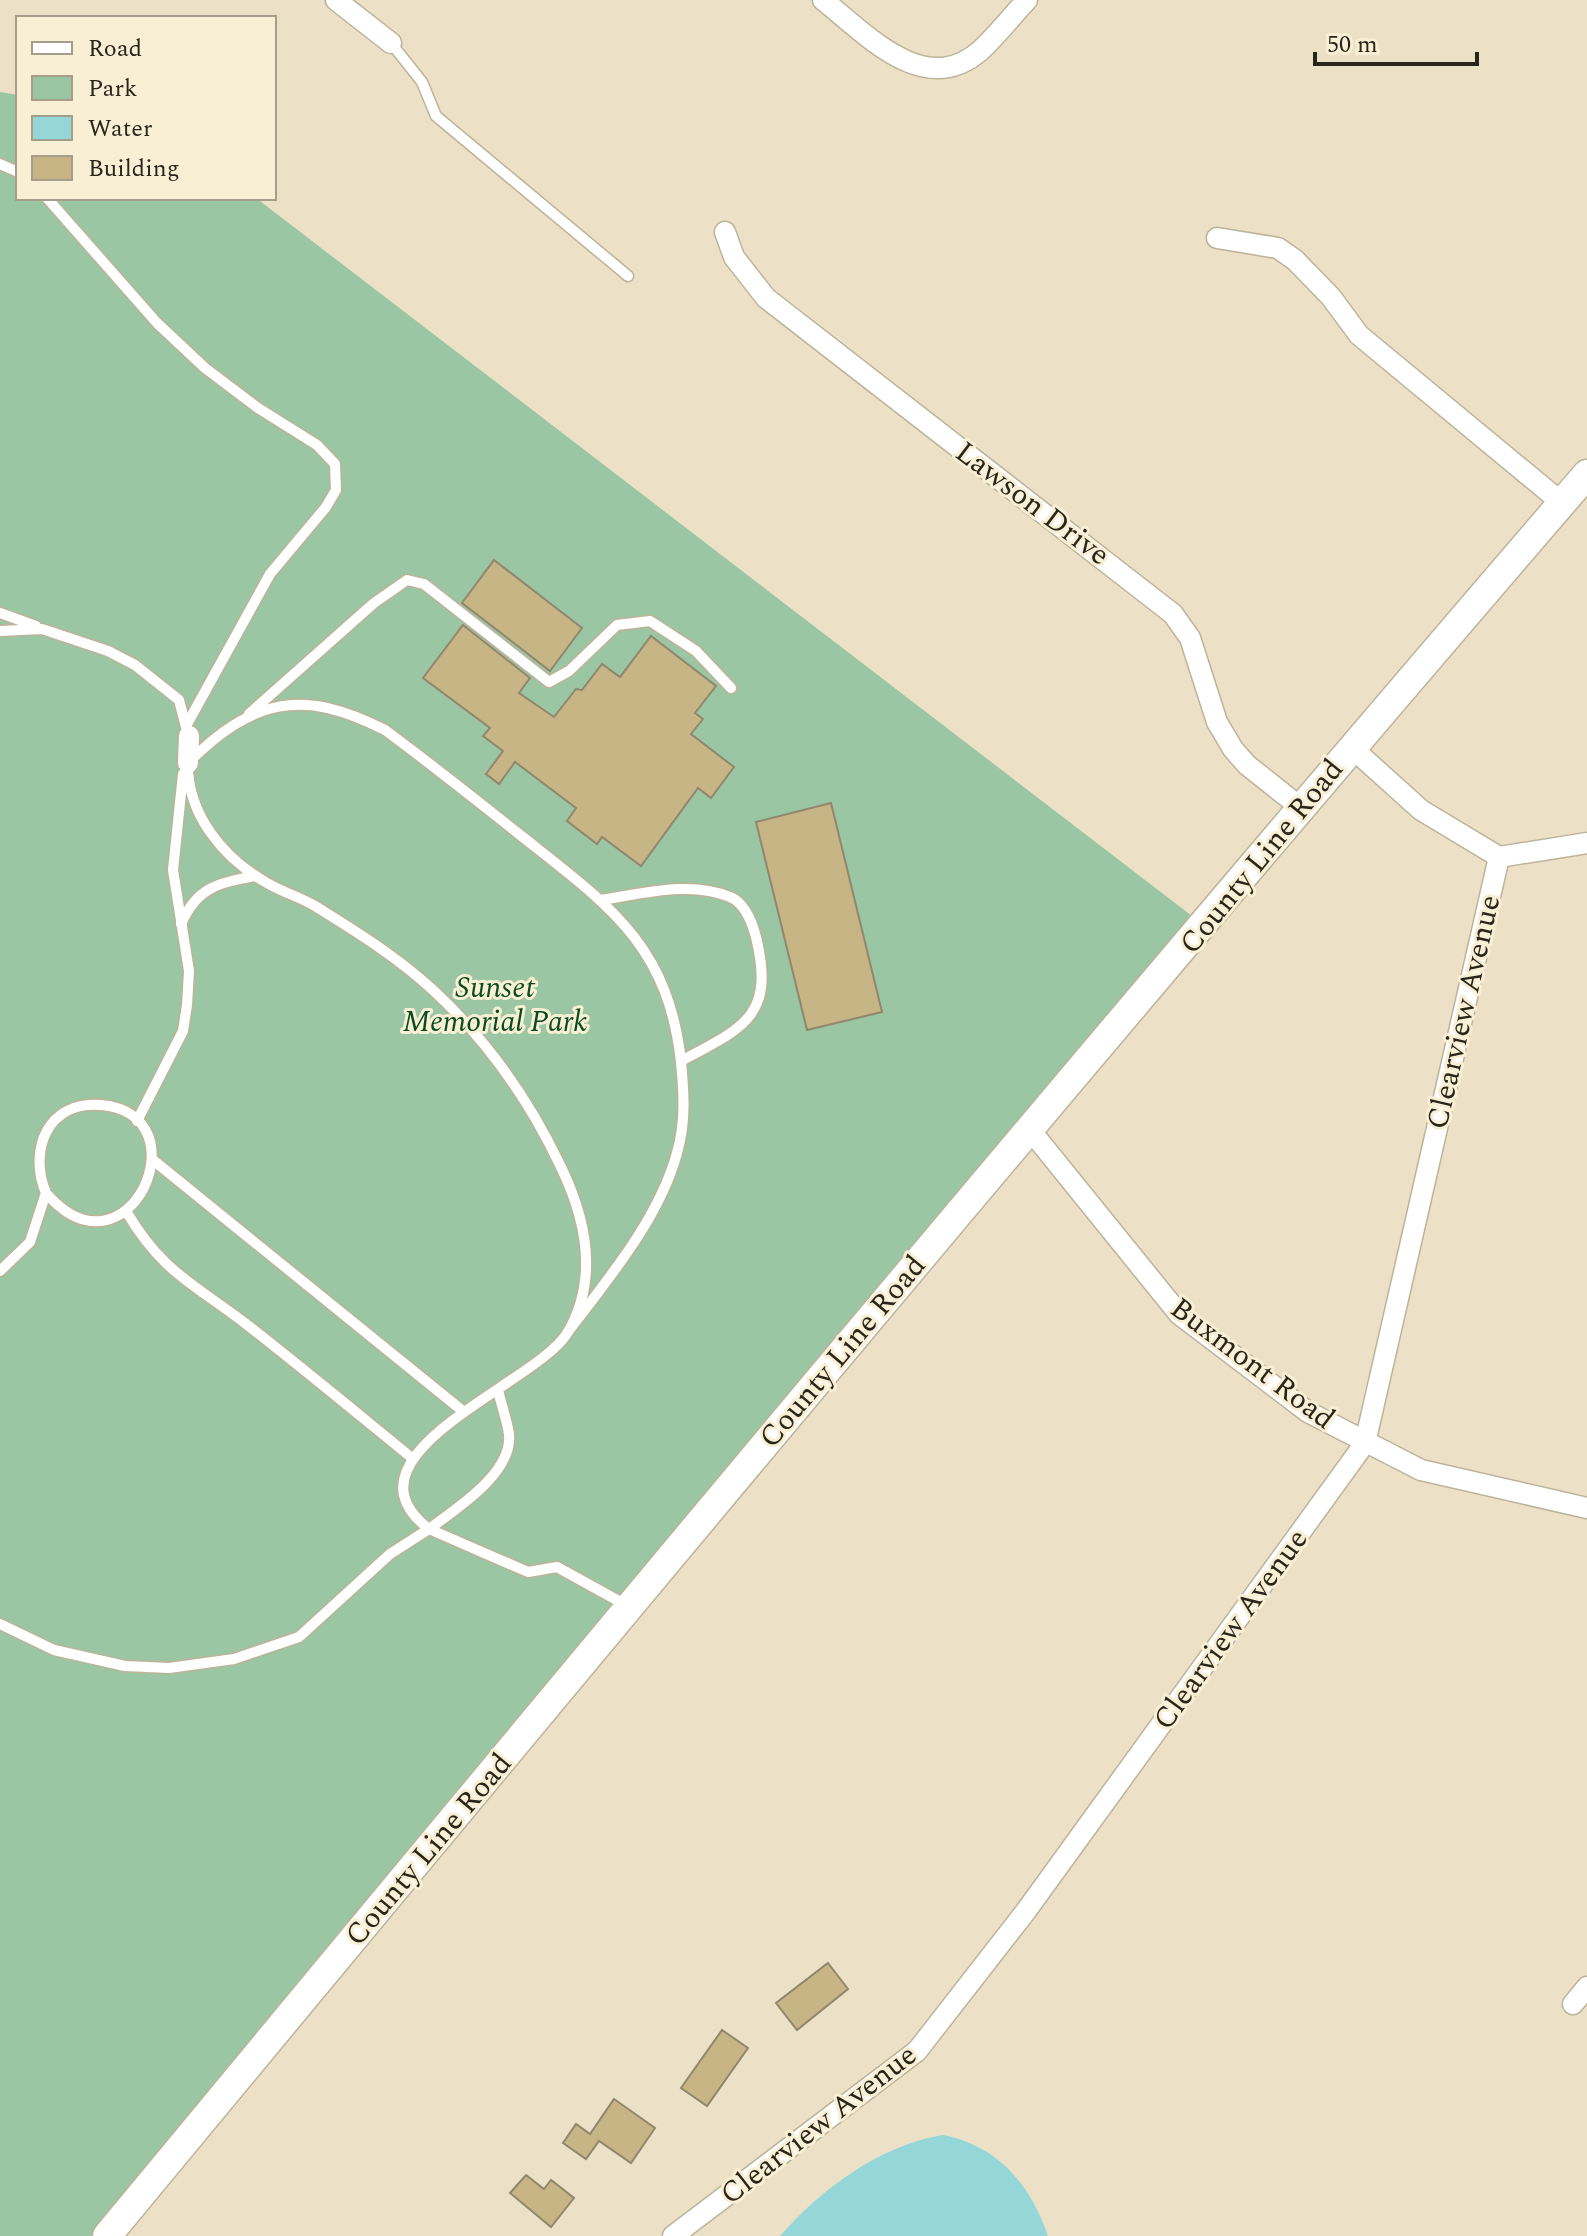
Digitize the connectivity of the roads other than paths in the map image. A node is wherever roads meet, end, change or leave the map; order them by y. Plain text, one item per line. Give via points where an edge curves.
1 (336, 0) edge
2 (823, 0) edge
3 (1027, 0) edge
4 (391, 43) joint
5 (49, 200) edge
6 (725, 232) dead end
7 (1217, 238) dead end
8 (628, 276) dead end
9 (1587, 474) edge
10 (1562, 503) junction
11 (0, 613) edge
12 (42, 629) junction
13 (0, 631) edge
14 (731, 688) dead end
15 (245, 718) junction
16 (187, 731) junction
17 (1351, 747) junction
18 (188, 763) junction
19 (1300, 807) junction
20 (1587, 843) edge
21 (1499, 857) junction
22 (256, 876) junction
23 (601, 900) junction
24 (181, 924) junction
25 (681, 1061) junction
26 (137, 1121) junction
27 (1031, 1131) junction
28 (153, 1160) junction
29 (46, 1193) junction
30 (126, 1211) junction
31 (0, 1271) edge
32 (567, 1333) junction
33 (498, 1390) junction
34 (464, 1412) junction
35 (1365, 1443) junction
36 (412, 1458) junction
37 (1587, 1508) edge
38 (429, 1529) junction
39 (628, 1606) junction
40 (0, 1624) edge
41 (1587, 1987) edge
42 (1573, 2004) dead end
43 (107, 2236) edge
44 (673, 2236) edge

1 - 4 street
2 - 3 street via 898,59 935,68 952,66 981,50
4 - 8 lane via 422,82 436,116
5 - 16 lane via 157,323 205,368 317,445 335,464 336,490 270,574
6 - 19 street, Lawson Drive via 734,257 766,298 1173,614 1190,638 1217,722 1233,749
7 - 10 street via 1278,248 1295,260 1359,335
9 - 10 main road, County Line Road
10 - 17 main road, County Line Road
11 - 12 lane
12 - 13 lane
12 - 16 lane via 135,665 179,700
14 - 15 lane via 696,651 650,621 617,625 569,671 549,682 424,584 407,580
15 - 18 lane via 219,733
15 - 23 lane via 297,703 363,719 427,760
16 - 18 street
16 - 24 lane via 173,841
17 - 19 main road, County Line Road
17 - 21 street via 1421,810
18 - 22 lane via 190,794 204,824
19 - 27 main road, County Line Road
20 - 21 street
21 - 35 street, Clearview Avenue
22 - 24 lane via 218,883 191,902
22 - 32 lane via 378,944 434,991 525,1096 582,1219 587,1287
23 - 25 lane via 658,972 671,1005
23 - 25 lane via 706,890 733,898 751,919 764,971 761,1000 726,1037
24 - 26 lane via 189,971 183,1031
25 - 32 lane via 683,1126 677,1155 632,1242
26 - 28 lane
26 - 29 lane via 103,1105 67,1111 42,1139 39,1175
27 - 35 street, Buxmont Road via 1179,1314 1308,1412
27 - 39 main road, County Line Road
28 - 30 lane via 146,1189
28 - 34 lane
29 - 30 lane via 58,1206 83,1218 109,1218
29 - 31 lane via 30,1242
30 - 36 lane via 146,1244 175,1274
32 - 33 lane via 551,1353
33 - 34 lane
33 - 38 lane via 510,1437 498,1467 482,1491
34 - 36 lane
35 - 37 street, Buxmont Road via 1421,1470
35 - 44 street, Clearview Avenue via 1026,1911 917,2051
36 - 38 lane via 406,1465 406,1495 411,1510
38 - 39 lane via 528,1572 557,1567
38 - 40 lane via 390,1554 299,1637 234,1659 180,1667 125,1666 54,1650
39 - 43 main road, County Line Road
41 - 42 street

